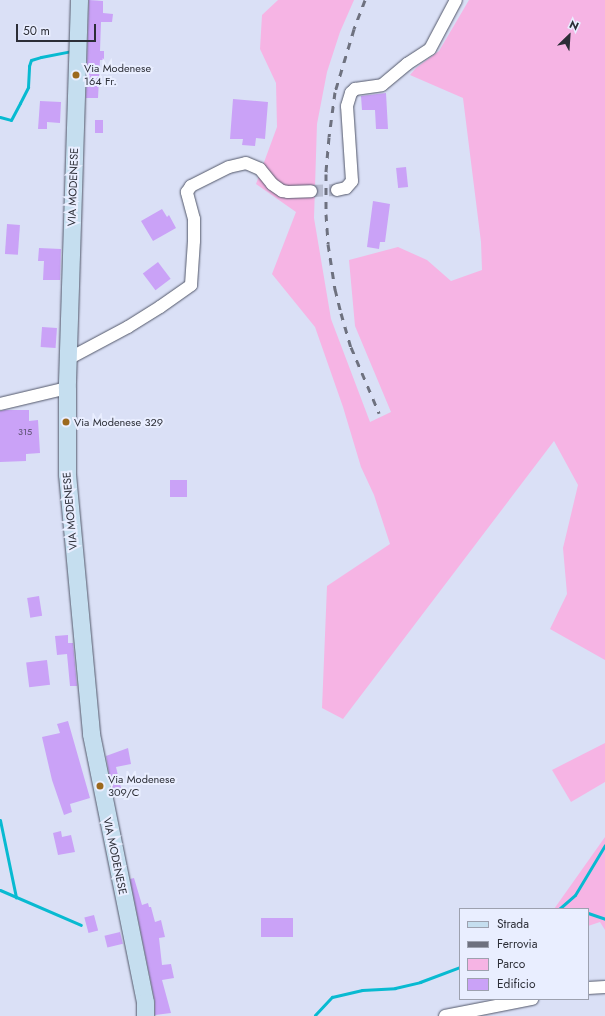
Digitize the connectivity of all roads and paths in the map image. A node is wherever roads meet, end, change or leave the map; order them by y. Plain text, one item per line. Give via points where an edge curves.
1 (78, 0) edge
2 (456, 0) edge
3 (337, 190) tunnel mouth
4 (312, 191) tunnel mouth
5 (68, 359) junction
6 (67, 388) junction
7 (0, 404) edge
8 (605, 987) edge
9 (589, 988) edge
10 (527, 1000) edge
11 (145, 1016) edge
12 (445, 1016) edge

1 - 5 street, VIA MODENESE
2 - 3 street via 430,49 382,85 356,89 351,94 347,106 352,181 346,188
4 - 5 street via 282,190 272,184 256,167 246,163 229,167 191,186 187,192 194,219 191,285 128,327
5 - 6 street, VIA MODENESE
6 - 7 street
6 - 11 street, VIA MODENESE via 67,474 88,712 98,774 145,1002
8 - 9 street
10 - 12 street

